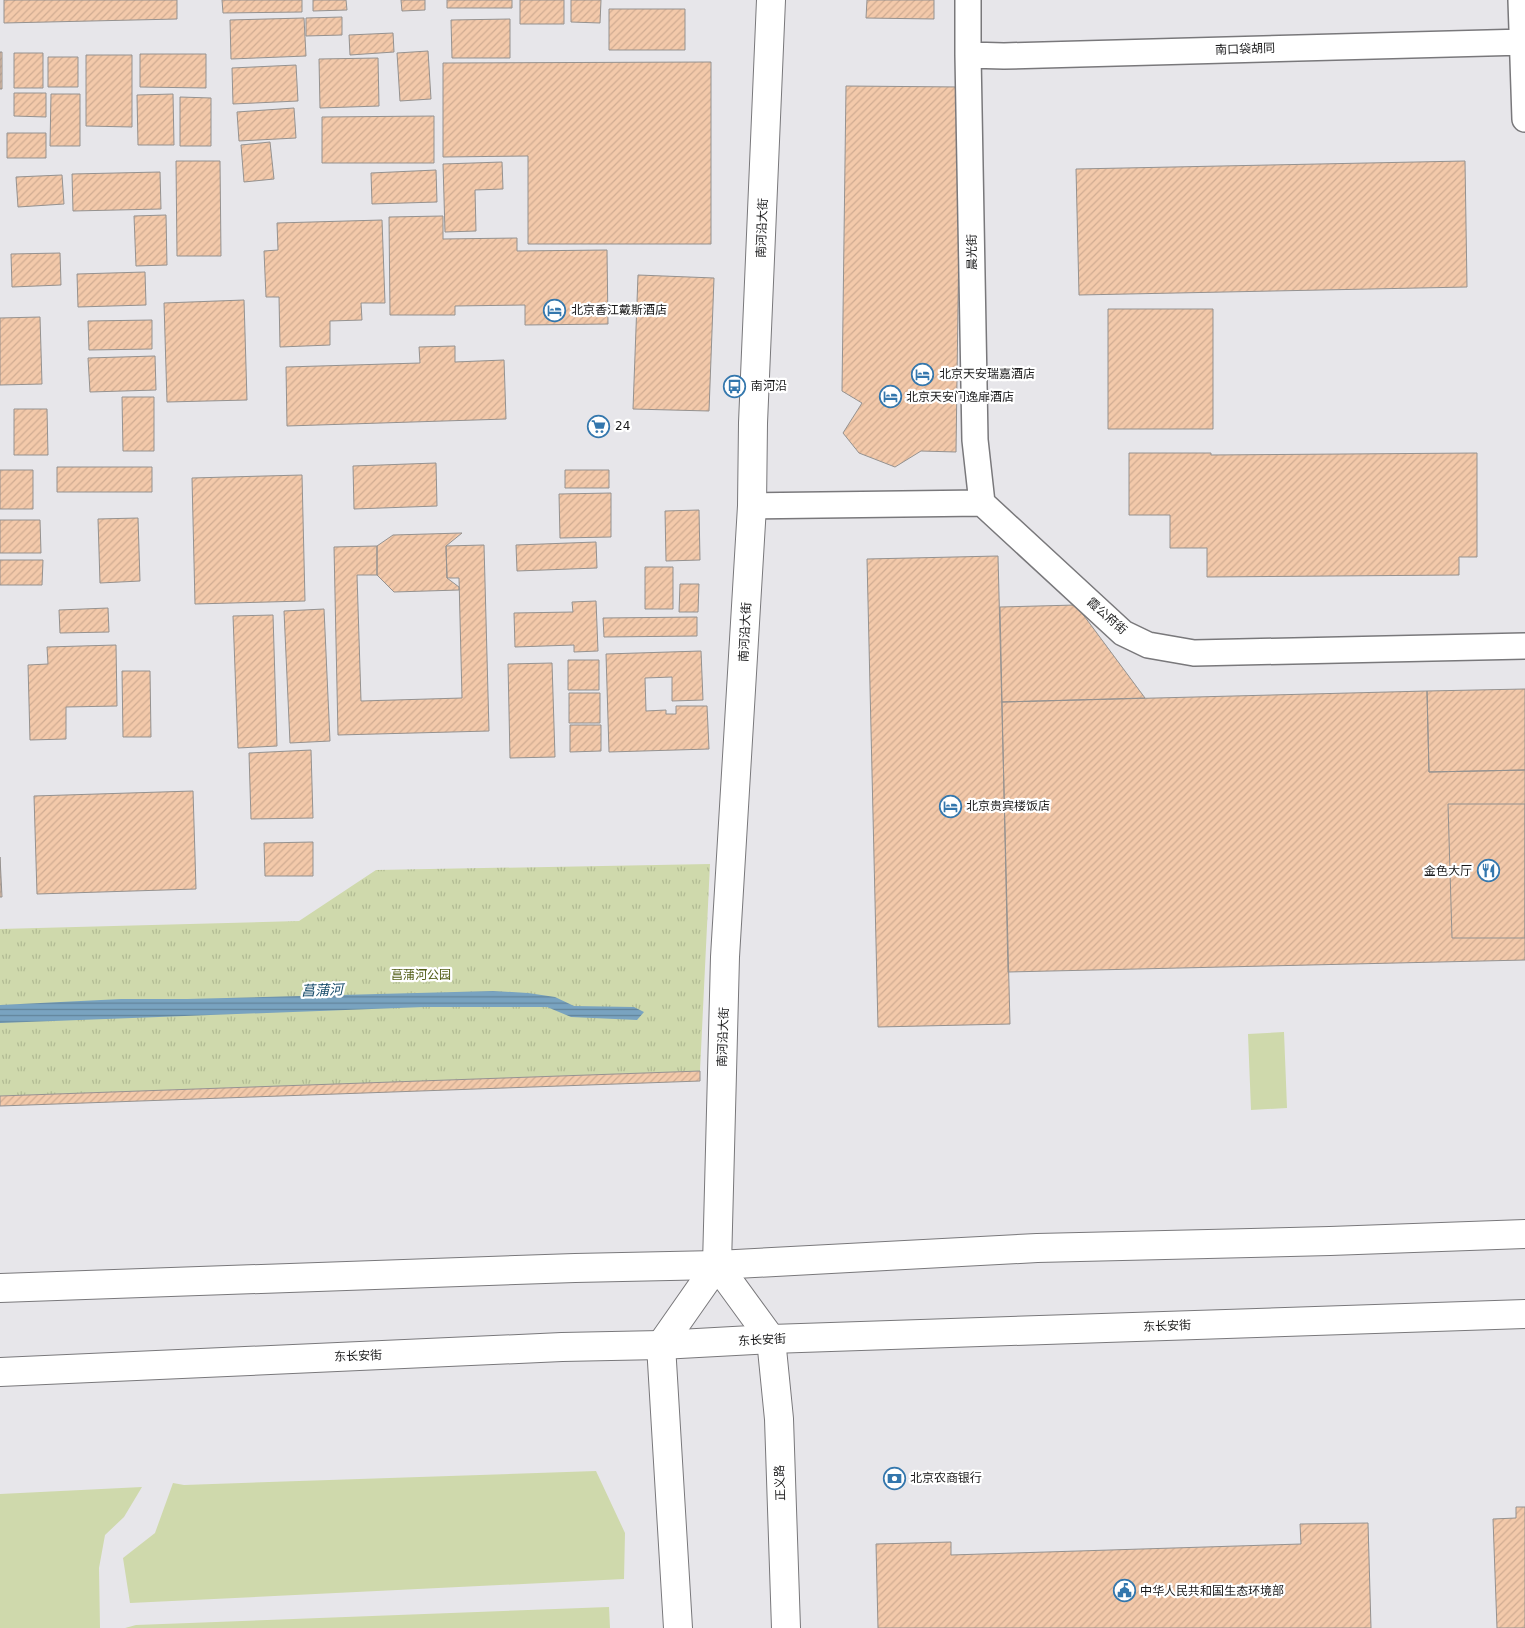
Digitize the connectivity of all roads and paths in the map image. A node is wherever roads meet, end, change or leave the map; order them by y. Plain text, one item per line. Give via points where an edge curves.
1 (771, 0) edge
2 (968, 0) edge
3 (1521, 0) edge
4 (1524, 42) edge
5 (968, 55) junction
6 (1525, 119) edge
7 (982, 503) junction
8 (752, 506) junction
9 (1525, 646) edge
10 (1525, 1234) edge
11 (717, 1265) junction
12 (0, 1288) edge
13 (1525, 1314) edge
14 (771, 1339) junction
15 (661, 1345) junction
16 (0, 1372) edge
17 (678, 1628) edge
18 (786, 1628) edge

1 - 8 main road, 南河沿大街
2 - 5 street, 晨光街
3 - 4 street
4 - 5 street, 南口袋胡同
4 - 6 street
5 - 7 street, 晨光街 via 975,440
7 - 8 street
7 - 9 street, 霞公府街 via 1124,633 1148,645 1194,653
8 - 11 main road, 南河沿大街 via 725,957
10 - 11 main road via 1046,1248
11 - 12 main road
11 - 14 main road
11 - 15 main road
13 - 14 main road, 东长安街
14 - 15 main road, 东长安街
14 - 18 main road, 正义路 via 779,1418
15 - 16 main road, 东长安街
15 - 17 main road

